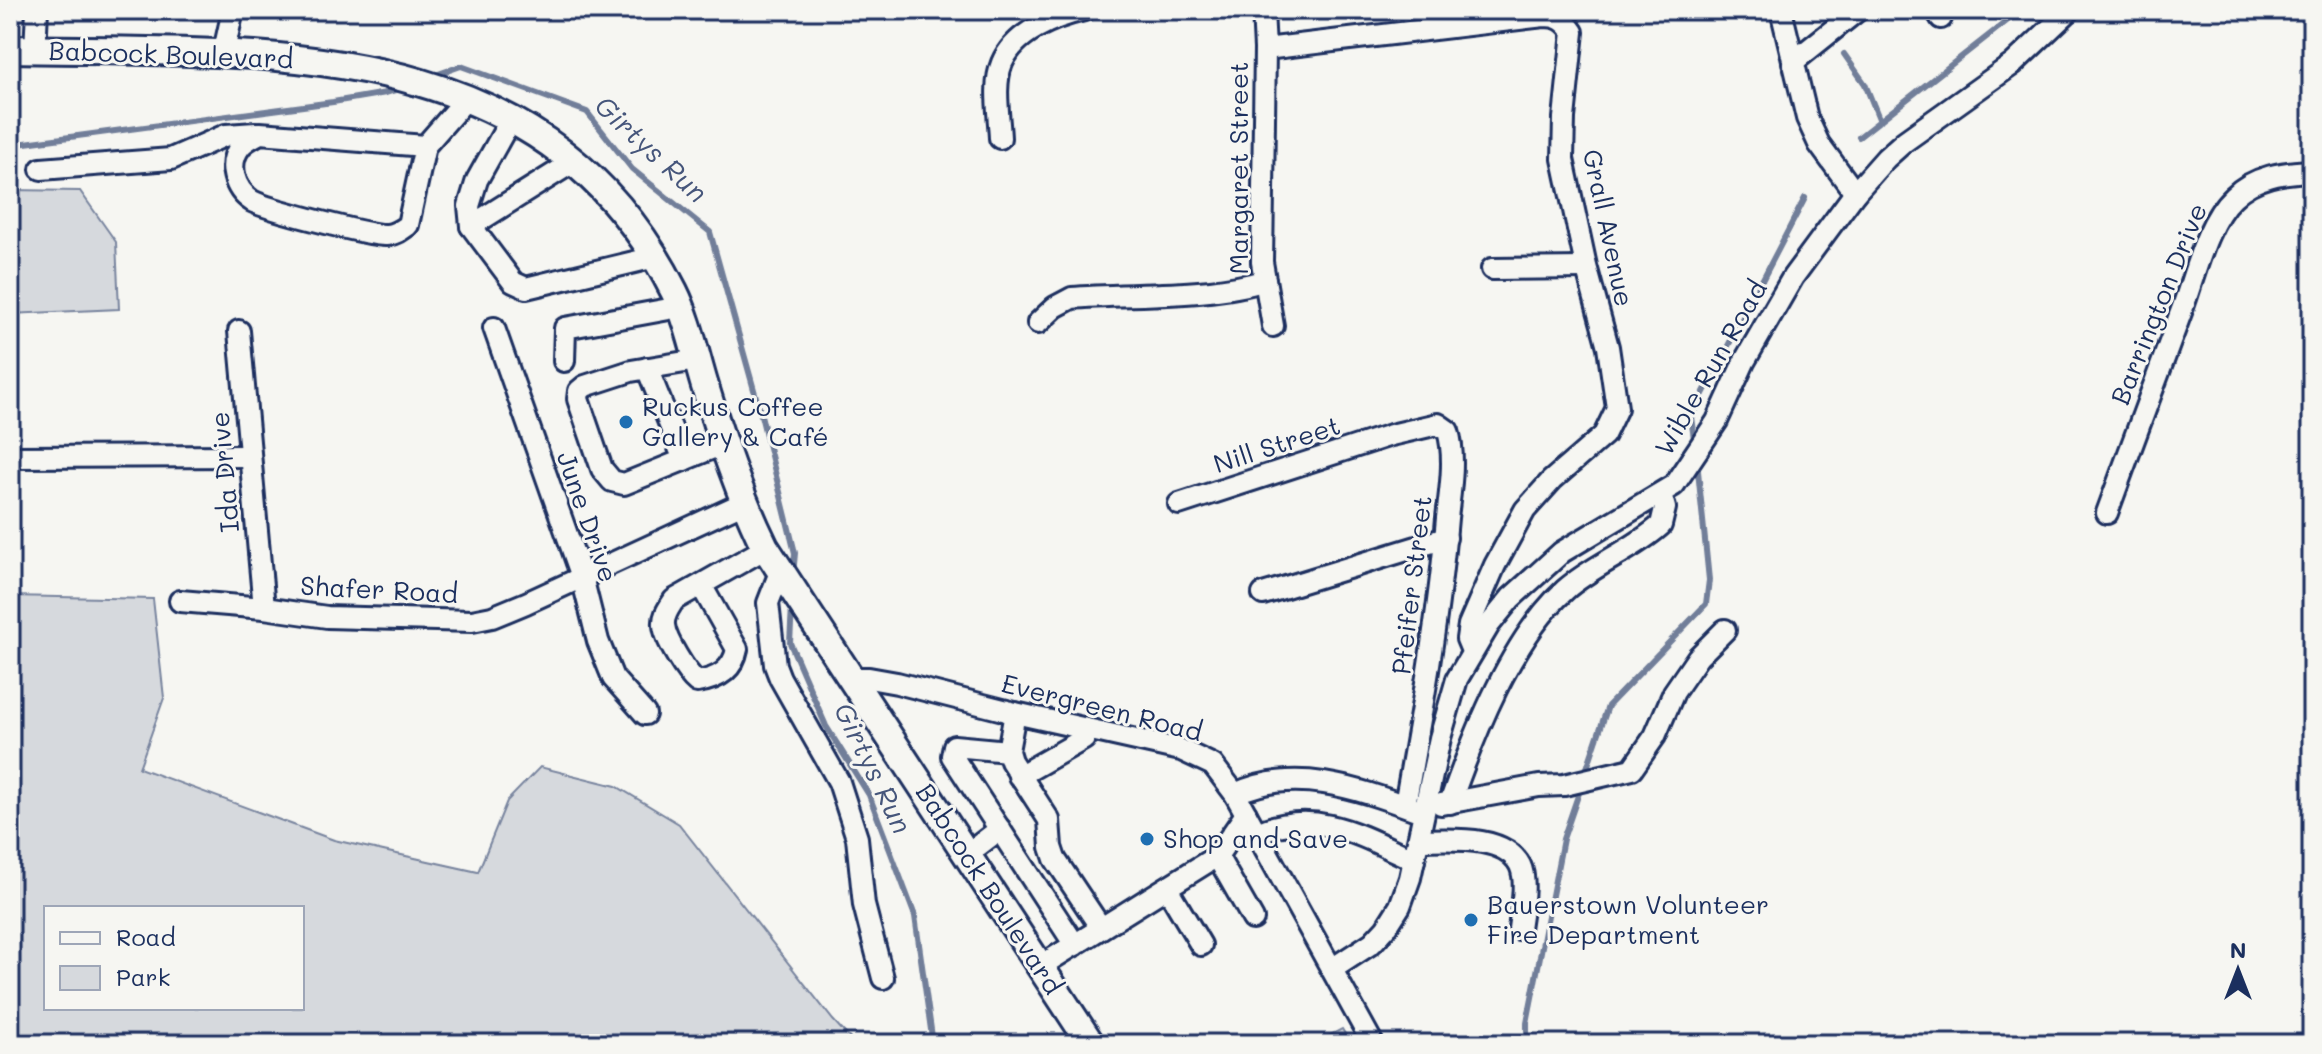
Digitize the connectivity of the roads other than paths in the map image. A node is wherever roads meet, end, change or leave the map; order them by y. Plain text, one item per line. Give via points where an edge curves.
1 (37, 10) edge
2 (233, 10) edge
3 (1084, 10) edge
4 (1263, 10) edge
5 (1781, 10) edge
6 (1858, 10) edge
7 (2070, 10) edge
8 (23, 49) edge
9 (1265, 49) junction
10 (224, 51) junction
11 (1793, 62) junction
12 (458, 96) junction
13 (511, 119) junction
14 (260, 133) junction
15 (1000, 138) dead end
16 (425, 146) junction
17 (573, 162) junction
18 (41, 169) dead end
19 (2312, 171) edge
20 (1855, 193) junction
21 (471, 226) junction
22 (655, 257) junction
23 (1586, 268) junction
24 (1492, 269) dead end
25 (1265, 280) junction
26 (680, 307) junction
27 (1038, 323) dead end
28 (1273, 326) dead end
29 (494, 328) dead end
30 (239, 331) dead end
31 (697, 360) junction
32 (564, 361) dead end
33 (647, 368) junction
34 (1391, 435) joint
35 (723, 444) junction
36 (250, 456) junction
37 (10, 457) edge
38 (684, 460) junction
39 (1667, 490) junction
40 (743, 503) junction
41 (1179, 504) dead end
42 (2107, 513) dead end
43 (1446, 538) junction
44 (766, 548) junction
45 (582, 577) junction
46 (784, 577) junction
47 (701, 585) junction
48 (1263, 594) dead end
49 (180, 601) dead end
50 (264, 608) junction
51 (1725, 630) dead end
52 (1472, 651) junction
53 (850, 678) junction
54 (1015, 713) junction
55 (645, 714) dead end
56 (1084, 733) junction
57 (1008, 751) junction
58 (1031, 777) junction
59 (1235, 794) junction
60 (1450, 803) junction
61 (1405, 805) junction
62 (1426, 810) junction
63 (1246, 814) junction
64 (1000, 829) junction
65 (1257, 833) junction
66 (1416, 850) junction
67 (966, 855) junction
68 (1217, 856) junction
69 (1167, 888) junction
70 (1253, 919) dead end
71 (1101, 928) junction
72 (1519, 929) dead end
73 (1075, 945) junction
74 (1201, 945) dead end
75 (1039, 967) junction
76 (1332, 969) junction
77 (883, 978) dead end
78 (1091, 1044) edge
79 (1373, 1044) edge

1 - 8 street
2 - 10 street
3 - 15 street via 1030,32 1009,52 1000,74
4 - 9 street, Margaret Street
5 - 11 street
6 - 11 street
7 - 20 street, Wible Run Road via 2013,64 1905,141
8 - 10 main road, Babcock Boulevard
9 - 23 street, Grall Avenue via 1544,16 1563,20 1573,32 1563,159
9 - 25 street, Margaret Street
10 - 12 main road, Babcock Boulevard via 331,62
11 - 20 street via 1819,144
12 - 13 main road, Babcock Boulevard
12 - 16 street
13 - 17 main road, Babcock Boulevard
13 - 21 street via 477,180 469,206
14 - 16 street
14 - 16 street via 241,144 232,162 237,185 253,202 385,235 408,225
14 - 18 street via 226,135 171,159
17 - 21 street
17 - 22 main road, Babcock Boulevard via 611,198
19 - 42 street, Barrington Drive via 2263,178 2244,187 2221,209
20 - 39 street, Wible Run Road via 1793,277 1717,421
21 - 22 street via 513,282 526,288
22 - 26 main road, Babcock Boulevard
23 - 24 street
23 - 52 street, Grall Avenue via 1608,347 1617,408 1604,435 1525,510 1469,625
25 - 27 street via 1210,290 1072,298
25 - 28 street, Margaret Street
26 - 31 main road, Babcock Boulevard
26 - 32 street via 565,328
29 - 45 street, June Drive
30 - 36 street, Ida Drive
31 - 33 street
31 - 35 main road, Babcock Boulevard
33 - 38 street
33 - 38 street via 579,391 602,469 612,481 624,484
34 - 41 street, Nill Street
34 - 43 street, Pfeifer Street via 1438,424 1448,431
35 - 38 street
35 - 40 main road, Babcock Boulevard
36 - 37 street
36 - 50 street, Ida Drive
39 - 52 street, Wible Run Road via 1536,573
39 - 60 street via 1661,525 1568,588 1528,632 1493,699
40 - 44 main road, Babcock Boulevard
40 - 45 street, Shafer Road
43 - 48 street
43 - 61 street, Pfeifer Street
44 - 46 main road, Babcock Boulevard
44 - 47 street
45 - 50 street, Shafer Road via 472,621 327,617
45 - 55 street, June Drive via 613,678
46 - 53 main road, Babcock Boulevard
46 - 77 street via 768,603 775,665 839,782 857,838 864,905
47 - 47 street via 674,600 664,625 697,682 728,670 737,649
49 - 50 street, Shafer Road
51 - 60 street via 1674,692 1655,736 1632,769
52 - 62 street, Wible Run Road via 1448,707
53 - 54 street, Evergreen Road via 897,683
53 - 67 main road, Babcock Boulevard
54 - 56 street, Evergreen Road
54 - 57 street
56 - 58 street
56 - 59 street, Evergreen Road via 1201,757 1222,773
57 - 58 street
57 - 64 street via 954,746 952,756
58 - 71 street via 1049,820 1055,859
59 - 61 street via 1265,782 1300,780 1370,792
59 - 63 street, Evergreen Road
60 - 62 street
61 - 62 street
62 - 66 street, Wible Run Road
63 - 65 street, Evergreen Road
63 - 68 street
64 - 67 street
64 - 73 street
65 - 66 street via 1289,823 1339,826
65 - 76 street, Evergreen Road
66 - 72 street via 1481,841 1506,850 1520,866 1523,883
66 - 76 street, Wible Run Road via 1400,906 1386,928
67 - 75 main road, Babcock Boulevard
68 - 69 street
68 - 70 street
69 - 71 street
69 - 74 street
71 - 73 street
73 - 75 street
75 - 78 main road, Babcock Boulevard
76 - 79 street, Evergreen Road

